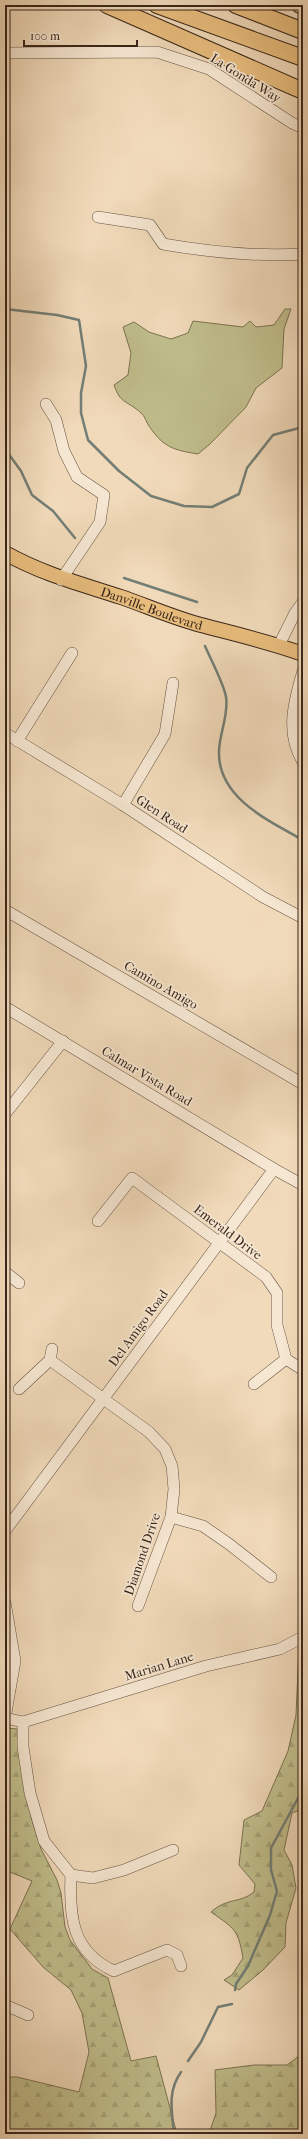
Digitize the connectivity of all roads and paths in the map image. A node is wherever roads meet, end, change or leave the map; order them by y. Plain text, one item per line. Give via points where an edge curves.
1 (107, 5) edge
2 (157, 5) edge
3 (236, 5) edge
4 (303, 31) edge
5 (5, 53) edge
6 (303, 58) edge
7 (303, 91) edge
8 (303, 128) edge
9 (98, 217) dead end
10 (303, 254) edge
11 (46, 404) dead end
12 (5, 553) edge
13 (62, 580) junction
14 (303, 602) edge
15 (279, 645) junction
16 (72, 653) dead end
17 (303, 654) edge
18 (303, 671) edge
19 (173, 683) dead end
20 (5, 733) edge
21 (18, 741) junction
22 (303, 762) edge
23 (123, 805) junction
24 (5, 910) edge
25 (303, 918) edge
26 (5, 1007) edge
27 (63, 1041) junction
28 (303, 1084) edge
29 (5, 1114) edge
30 (274, 1169) junction
31 (303, 1185) edge
32 (98, 1221) dead end
33 (219, 1242) junction
34 (5, 1272) edge
35 (19, 1283) dead end
36 (286, 1359) junction
37 (303, 1370) edge
38 (254, 1384) dead end
39 (19, 1389) dead end
40 (103, 1399) junction
41 (171, 1517) junction
42 (5, 1531) edge
43 (271, 1578) dead end
44 (5, 1602) edge
45 (138, 1606) dead end
46 (303, 1637) edge
47 (5, 1719) edge
48 (23, 1722) junction
49 (173, 1850) dead end
50 (72, 1875) junction
51 (181, 1966) dead end
52 (5, 2005) edge
53 (28, 2016) dead end

1 - 7 highway
2 - 6 highway
3 - 4 highway
5 - 8 street, La Gonda Way via 157,52 209,69
9 - 10 street via 150,225 163,244 207,252
11 - 13 street via 56,420 64,451 76,477 104,495 100,522
12 - 13 main road, Danville Boulevard
13 - 15 main road, Danville Boulevard via 199,625
14 - 15 street
15 - 17 main road, Danville Boulevard
16 - 21 street
18 - 22 street via 294,701 292,734
19 - 23 street via 165,734
20 - 21 street, Glen Road
21 - 23 street, Glen Road
23 - 25 street, Glen Road via 263,898
24 - 28 street, Camino Amigo
26 - 27 street, Calmar Vista Road
27 - 29 street
27 - 30 street, Calmar Vista Road
30 - 31 street
30 - 33 street, Del Amigo Road
32 - 33 street, Emerald Drive via 132,1178
33 - 36 street, Emerald Drive via 266,1277 277,1293 277,1325
33 - 40 street, Del Amigo Road
34 - 35 street
36 - 37 street
36 - 38 street
39 - 40 street, Diamond Drive via 51,1354
40 - 41 street, Diamond Drive via 149,1432 165,1449 172,1466 174,1489
40 - 42 street, Del Amigo Road
41 - 43 street via 203,1526
41 - 45 street, Diamond Drive
44 - 47 street via 15,1661
46 - 48 street, Marian Lane via 280,1649 206,1666
47 - 48 street
48 - 50 street via 23,1746 30,1793 44,1841
49 - 50 street via 124,1870 93,1878
50 - 51 street via 70,1905 74,1928 82,1946 99,1964 114,1971 167,1950 177,1955
52 - 53 street

